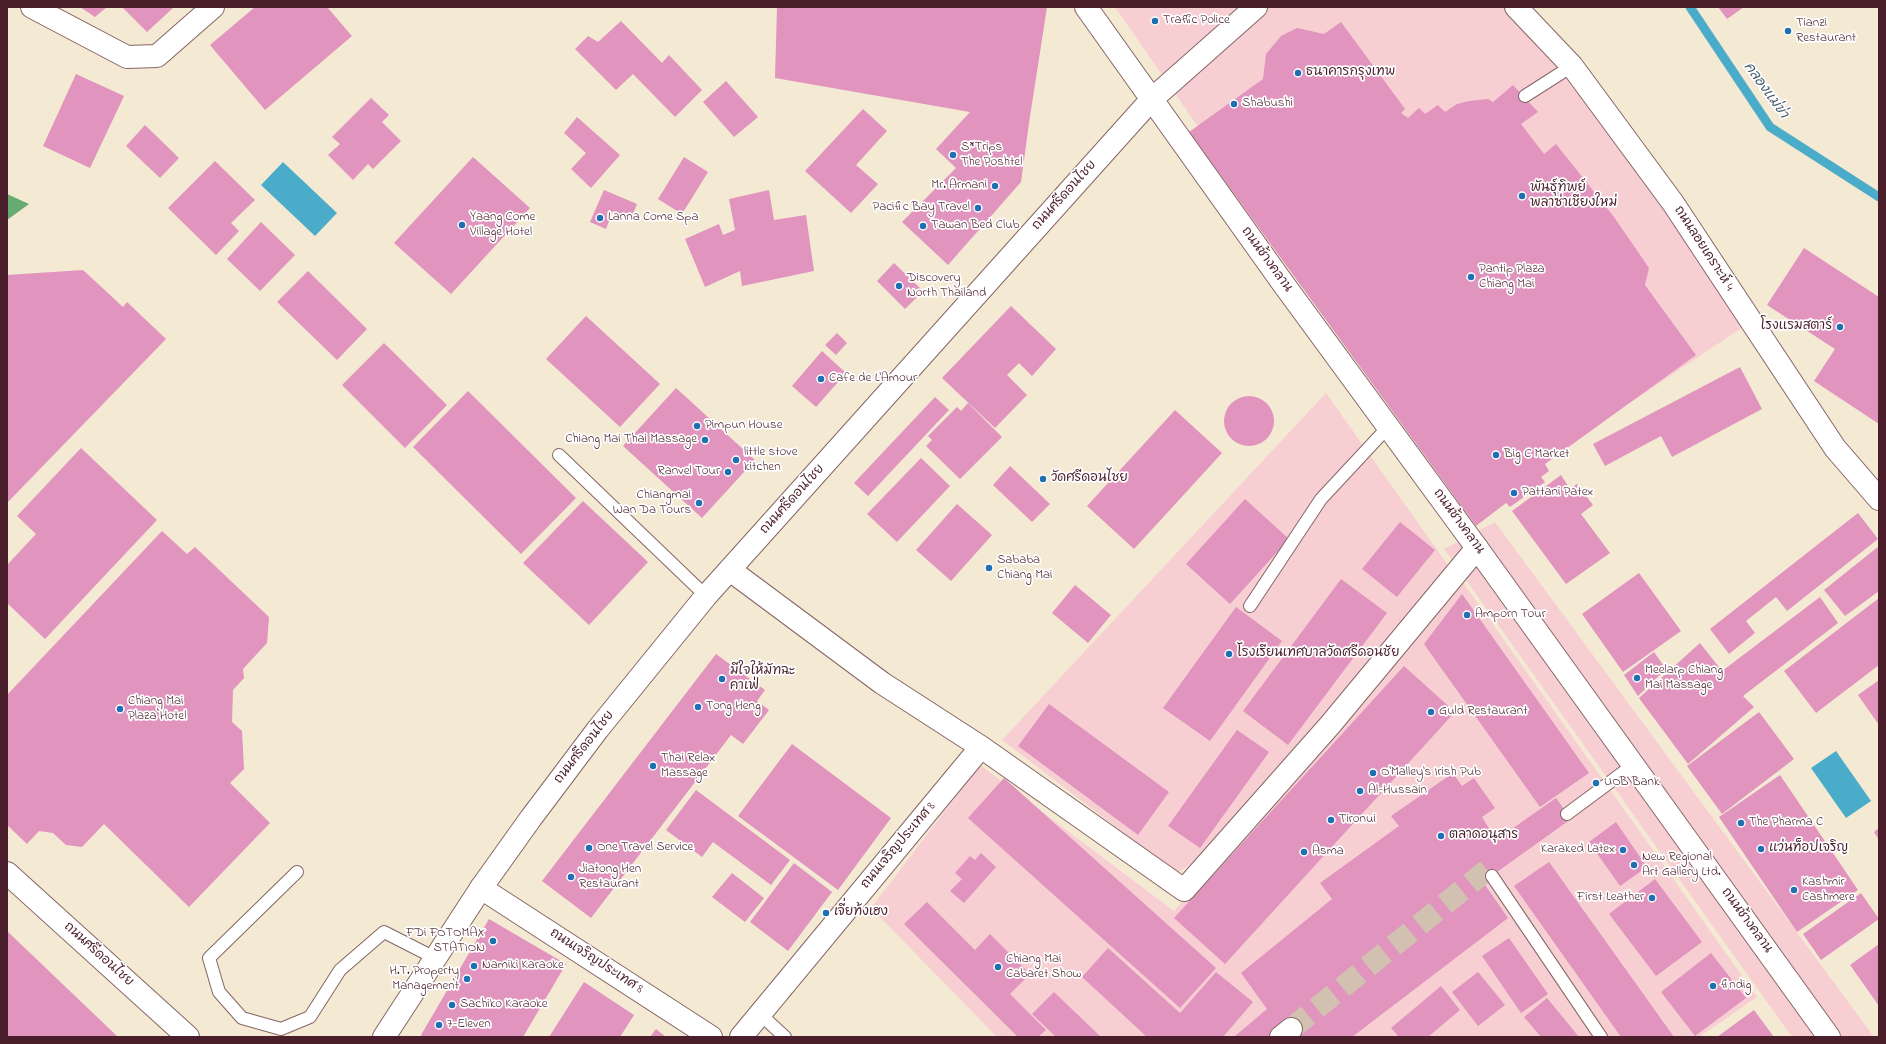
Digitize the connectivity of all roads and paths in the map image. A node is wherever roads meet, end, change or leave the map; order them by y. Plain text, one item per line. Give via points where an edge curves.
1 (32, 7) edge
2 (213, 7) edge
3 (1086, 7) edge
4 (1256, 7) edge
5 (1516, 7) edge
6 (1572, 66) junction
7 (1524, 96) dead end
8 (1151, 100) junction
9 (1389, 426) junction
10 (559, 455) dead end
11 (1879, 499) edge
12 (1477, 548) junction
13 (730, 570) junction
14 (706, 596) junction
15 (1250, 606) dead end
16 (981, 747) junction
17 (1633, 765) junction
18 (1567, 814) dead end
19 (296, 872) dead end
20 (7, 873) edge
21 (1492, 876) dead end
22 (481, 888) junction
23 (435, 958) junction
24 (760, 1014) junction
25 (188, 1037) edge
26 (384, 1037) edge
27 (711, 1037) edge
28 (741, 1037) edge
29 (785, 1037) edge
30 (1601, 1037) edge
31 (1829, 1037) edge

1 - 2 street via 127,57 157,56
3 - 8 street, ถนนช้างคลาน
4 - 8 street, ถนนศรีดอนไชย
5 - 6 street, ถนนลอยเคราะห์ 4
6 - 7 lane
6 - 11 street, ถนนลอยเคราะห์ 4 via 1673,203 1835,448
8 - 9 street, ถนนช้างคลาน via 1277,276
8 - 13 street, ถนนศรีดอนไชย
9 - 12 street, ถนนช้างคลาน
9 - 15 lane via 1321,499
10 - 14 lane
12 - 16 street via 1330,725 1184,890
12 - 17 street, ถนนช้างคลาน
13 - 14 street, ถนนศรีดอนไชย
13 - 16 street via 882,683
14 - 22 street, ถนนศรีดอนไชย via 598,729
16 - 24 street, ถนนเจริญประเทศ 8
17 - 18 lane
17 - 31 street, ถนนช้างคลาน
19 - 23 lane via 209,958 219,992 242,1018 281,1029 310,1017 340,970 384,932
20 - 25 street, ถนนศรีดอนไชย
21 - 30 lane
22 - 23 street, ถนนศรีดอนไชย
22 - 27 street, ถนนเจริญประเทศ 8
23 - 26 street, ถนนศรีดอนไชย
24 - 28 street, ถนนเจริญประเทศ 8
24 - 29 lane

